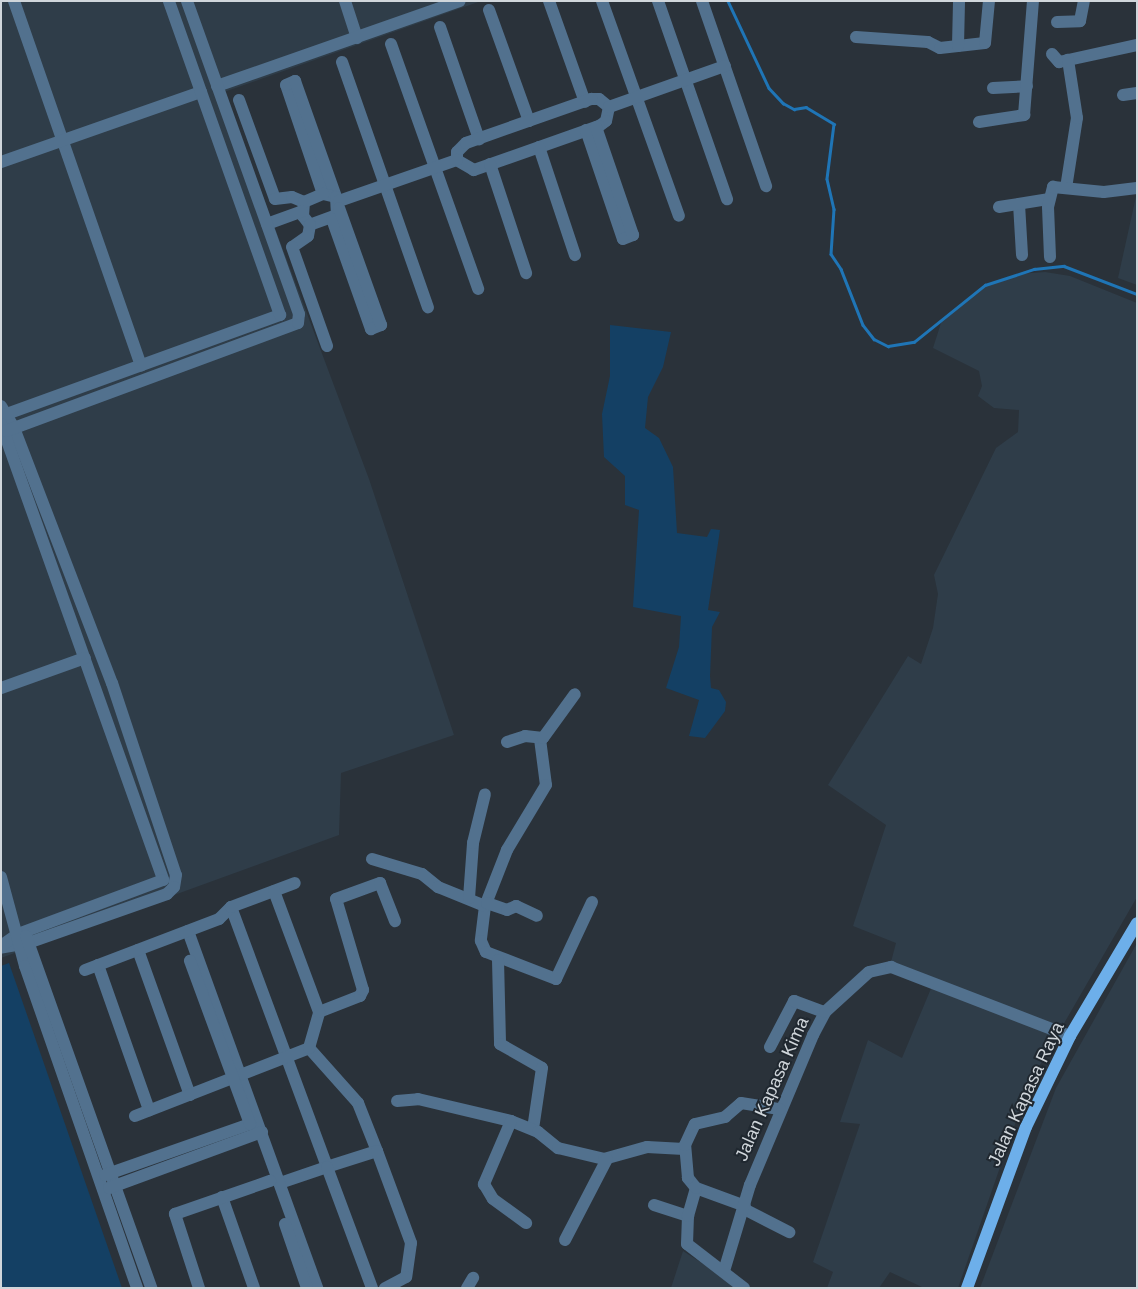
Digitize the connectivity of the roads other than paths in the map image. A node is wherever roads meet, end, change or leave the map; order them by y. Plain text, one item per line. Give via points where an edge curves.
1 (14, 1) edge
2 (169, 1) edge
3 (187, 1) edge
4 (345, 1) edge
5 (460, 1) edge
6 (549, 1) edge
7 (602, 1) edge
8 (658, 1) edge
9 (702, 1) edge
10 (959, 1) edge
11 (989, 1) edge
12 (1033, 1) edge
13 (1084, 1) edge
14 (489, 10) dead end
15 (1057, 22) dead end
16 (440, 28) dead end
17 (856, 37) dead end
18 (357, 38) junction
19 (391, 44) dead end
20 (958, 46) junction
21 (1137, 46) edge
22 (1052, 54) dead end
23 (1068, 60) junction
24 (342, 62) dead end
25 (726, 66) junction
26 (687, 79) junction
27 (217, 86) junction
28 (1027, 86) junction
29 (993, 88) dead end
30 (201, 92) junction
31 (1137, 93) edge
32 (1123, 95) dead end
33 (637, 97) junction
34 (239, 100) dead end
35 (585, 102) junction
36 (609, 106) junction
37 (529, 121) junction
38 (979, 122) dead end
39 (591, 129) junction
40 (480, 139) junction
41 (63, 140) junction
42 (539, 147) junction
43 (457, 160) junction
44 (1, 162) edge
45 (490, 164) junction
46 (435, 168) junction
47 (385, 185) junction
48 (766, 186) dead end
49 (1066, 188) junction
50 (1137, 188) edge
51 (323, 194) junction
52 (727, 199) dead end
53 (1049, 199) junction
54 (338, 202) junction
55 (1018, 204) junction
56 (999, 206) dead end
57 (305, 214) junction
58 (679, 216) dead end
59 (332, 219) junction
60 (268, 228) junction
61 (575, 255) dead end
62 (1022, 255) dead end
63 (1050, 257) dead end
64 (526, 273) dead end
65 (478, 289) dead end
66 (428, 307) dead end
67 (280, 316) junction
68 (299, 319) junction
69 (328, 346) dead end
70 (141, 366) junction
71 (4, 422) edge
72 (85, 658) junction
73 (1, 688) edge
74 (575, 694) dead end
75 (540, 739) junction
76 (508, 742) dead end
77 (485, 794) dead end
78 (372, 859) dead end
79 (1, 877) edge
80 (169, 882) junction
81 (295, 883) dead end
82 (274, 891) junction
83 (469, 898) junction
84 (592, 902) dead end
85 (486, 904) junction
86 (231, 907) junction
87 (537, 916) dead end
88 (395, 921) dead end
89 (1137, 924) edge
90 (184, 933) junction
91 (23, 939) junction
92 (1, 947) edge
93 (138, 950) junction
94 (498, 960) junction
95 (98, 965) junction
96 (85, 970) dead end
97 (319, 1012) junction
98 (825, 1012) junction
99 (1070, 1036) junction
100 (770, 1047) dead end
101 (309, 1048) junction
102 (287, 1057) junction
103 (237, 1076) junction
104 (190, 1095) junction
105 (397, 1101) dead end
106 (780, 1109) junction
107 (149, 1110) junction
108 (134, 1116) dead end
109 (511, 1121) junction
110 (256, 1128) junction
111 (533, 1129) junction
112 (684, 1147) junction
113 (377, 1151) junction
114 (607, 1159) junction
115 (327, 1167) junction
116 (97, 1176) junction
117 (114, 1180) junction
118 (275, 1182) junction
119 (696, 1188) junction
120 (102, 1191) junction
121 (222, 1197) junction
122 (654, 1205) dead end
123 (745, 1208) junction
124 (688, 1216) junction
125 (526, 1223) dead end
126 (789, 1232) dead end
127 (565, 1240) dead end
128 (724, 1271) junction
129 (392, 1287) edge
130 (137, 1288) edge
131 (151, 1288) edge
132 (199, 1288) edge
133 (254, 1288) edge
134 (307, 1288) edge
135 (317, 1288) edge
136 (372, 1288) edge
137 (744, 1288) edge
138 (967, 1288) edge

1 - 41 street
2 - 30 street
3 - 27 street
4 - 18 street
5 - 18 street
6 - 35 street
7 - 33 street
8 - 26 street
9 - 25 street
10 - 20 street
11 - 20 street via 986,43
12 - 28 street
13 - 15 street via 1080,21
14 - 37 street
16 - 40 street
17 - 20 street
18 - 27 street
19 - 46 street
21 - 23 street
22 - 23 street via 1057,62
23 - 49 street via 1077,118
24 - 47 street
25 - 26 street
25 - 48 street
26 - 33 street
26 - 52 street
27 - 60 street
28 - 29 street
28 - 38 street via 1023,118
30 - 41 street
30 - 67 street
31 - 32 street
33 - 36 street
33 - 58 street
34 - 57 street via 275,199 292,197
35 - 36 street via 599,99
35 - 37 street
36 - 39 street via 606,121
37 - 40 street
39 - 39 street via 634,235 623,239
39 - 42 street
40 - 43 street via 461,147
41 - 44 street
41 - 70 street
42 - 45 street
42 - 61 street
43 - 45 street via 467,169
43 - 46 street
45 - 64 street
46 - 47 street
46 - 65 street
47 - 54 street
47 - 66 street
49 - 50 street via 1104,192
49 - 53 street via 1054,186
51 - 54 street
51 - 54 street via 286,85 295,81
51 - 57 street
53 - 55 street
53 - 63 street
54 - 59 street
54 - 59 street via 381,325 371,329
55 - 56 street
55 - 62 street
57 - 59 street
57 - 60 street
57 - 69 street via 308,236 292,247
60 - 68 street
67 - 68 street
67 - 70 street
68 - 71 street via 296,325 256,341
70 - 71 street
71 - 72 street
71 - 80 street via 112,683
72 - 73 street
72 - 80 street
74 - 75 street
75 - 76 street via 525,736
75 - 85 street via 546,785 506,850
77 - 83 street via 473,843
78 - 83 street via 422,874 438,887
79 - 91 street
80 - 91 street
81 - 82 street
82 - 86 street
82 - 97 street
83 - 85 street
84 - 94 street via 557,978
85 - 87 street via 507,910 516,906
85 - 94 street via 481,941 486,952
86 - 90 street via 219,919
86 - 102 street
88 - 97 street via 380,883 336,900 363,990 360,996
89 - 99 main road, Jalan Kapasa Raya
90 - 93 street
90 - 103 street
91 - 92 street
91 - 116 street
91 - 117 street
93 - 95 street
93 - 104 street
94 - 111 street via 500,1044 542,1068
95 - 96 street
95 - 107 street
97 - 101 street
98 - 99 street, Jalan Kapasa Kima via 869,972 883,966
98 - 100 street via 794,1001
98 - 106 street, Jalan Kapasa Kima
99 - 138 main road, Jalan Kapasa Raya via 1019,1143
101 - 102 street
101 - 113 street via 358,1103
102 - 103 street
102 - 115 street
103 - 104 street
103 - 110 street
104 - 107 street
105 - 109 street via 418,1099
106 - 112 street via 741,1103 725,1117 695,1124
106 - 123 street, Jalan Kapasa Kima
107 - 108 street
109 - 111 street
109 - 125 street via 484,1184 493,1199
110 - 117 street
110 - 118 street
111 - 114 street via 558,1148
112 - 114 street via 647,1147
112 - 119 street via 688,1178
113 - 115 street
113 - 129 street via 411,1243 406,1277
114 - 127 street
115 - 118 street
115 - 136 street
116 - 117 street
116 - 120 street
117 - 120 street
117 - 131 street
118 - 121 street
118 - 134 street
118 - 135 street
119 - 123 street
119 - 124 street
120 - 130 street
121 - 132 street via 174,1217
121 - 133 street
122 - 124 street
123 - 126 street
123 - 128 street, Jalan Kapasa Kima
124 - 128 street via 687,1244
128 - 137 street

